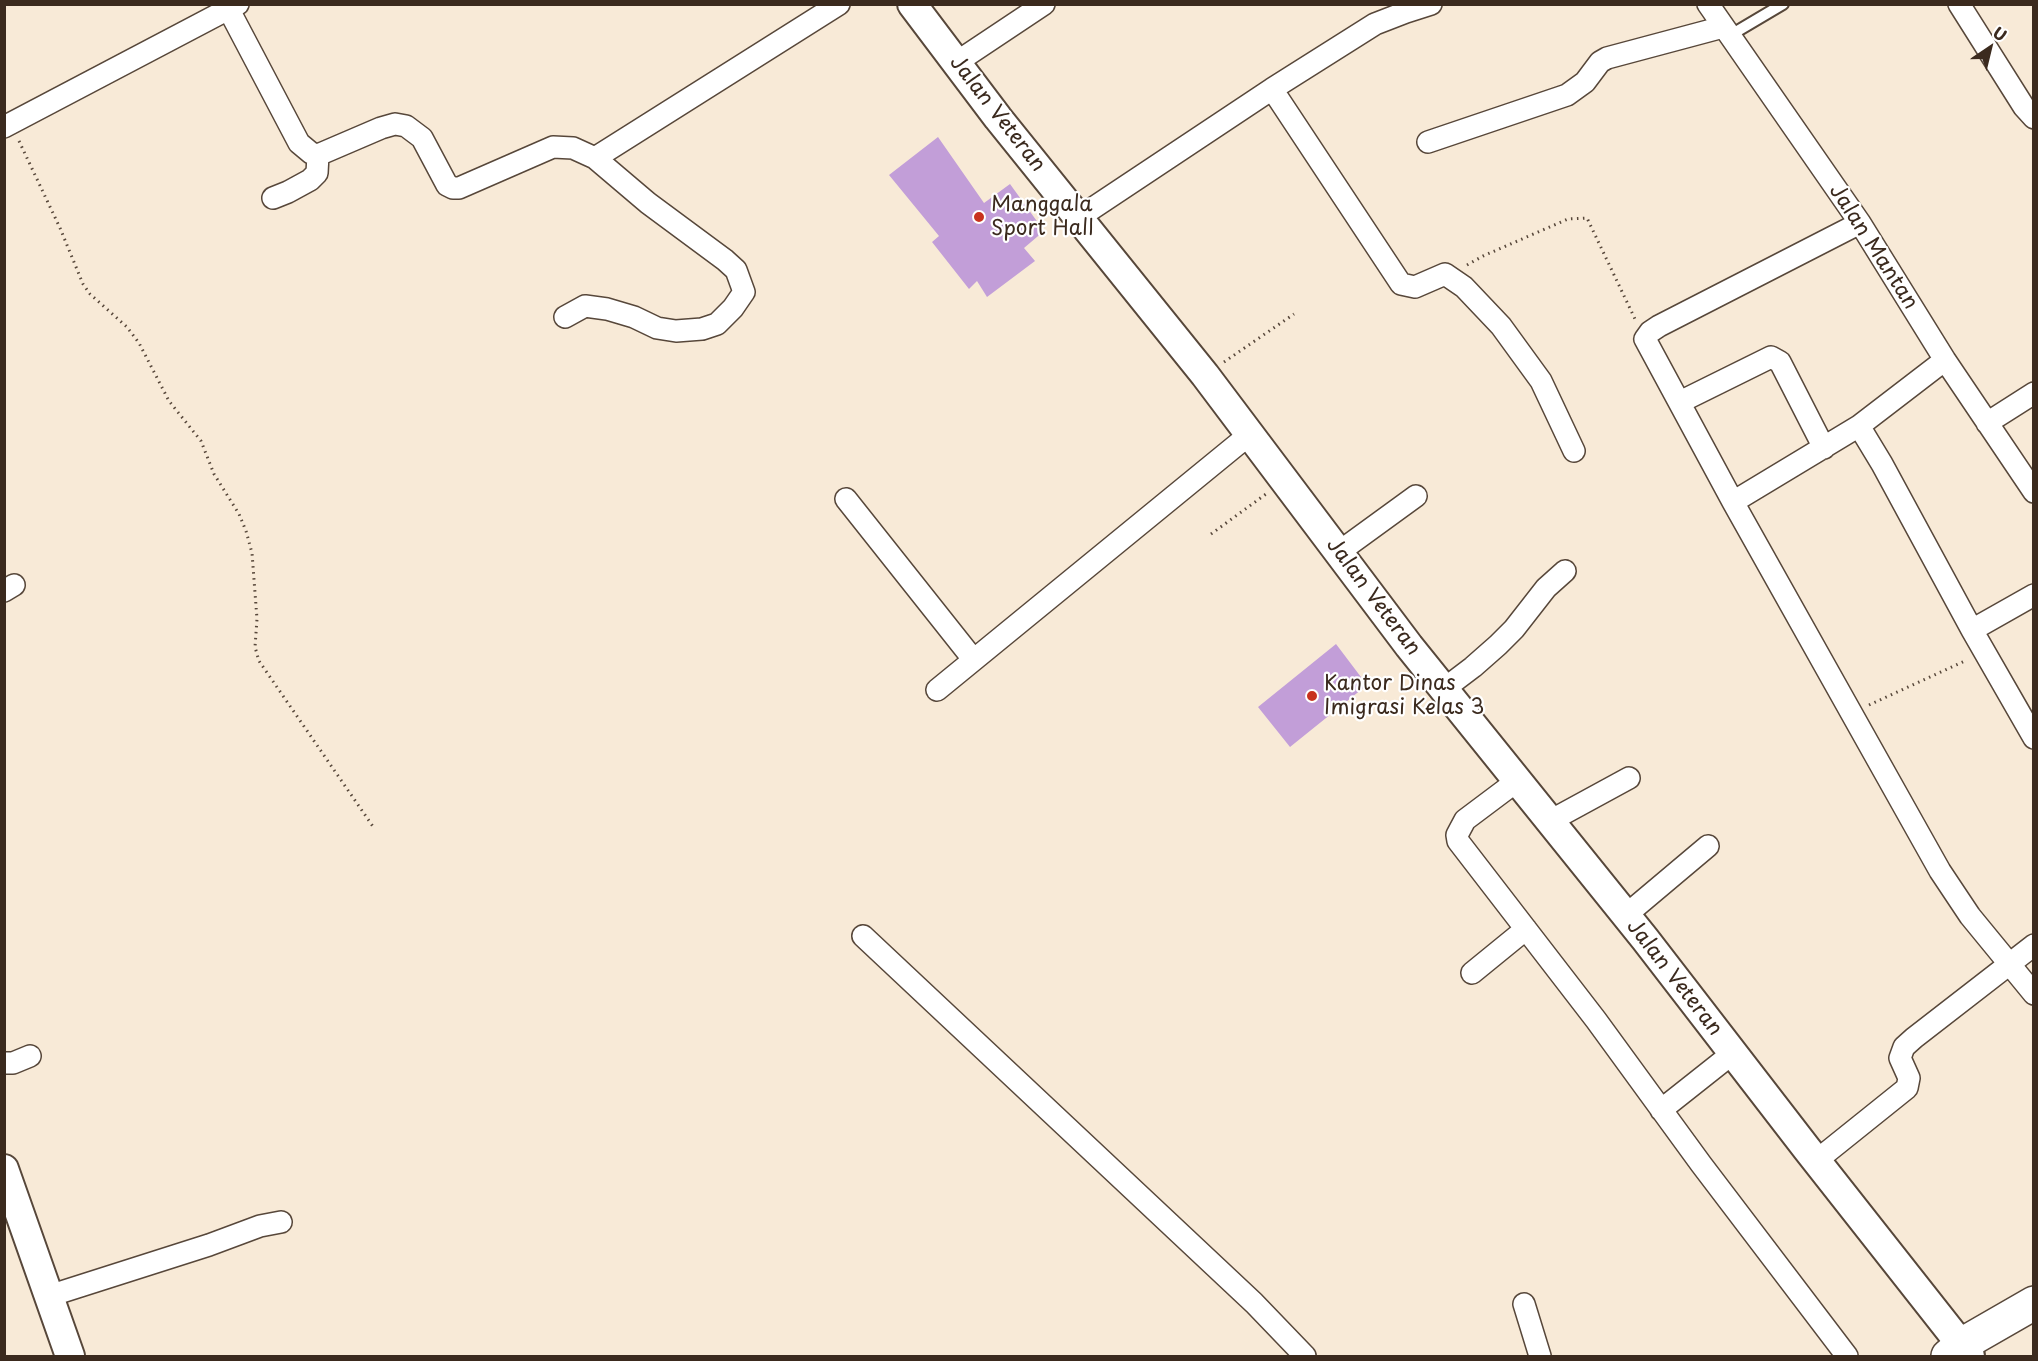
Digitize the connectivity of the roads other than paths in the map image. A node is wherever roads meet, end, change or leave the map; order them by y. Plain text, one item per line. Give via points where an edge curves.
1 (839, 4) edge
2 (912, 4) edge
3 (1044, 4) edge
4 (1431, 4) edge
5 (1708, 4) edge
6 (1783, 4) edge
7 (1959, 4) edge
8 (233, 7) edge
9 (1726, 32) junction
10 (957, 62) junction
11 (1272, 89) junction
12 (2034, 118) edge
13 (7, 126) edge
14 (1428, 142) dead end
15 (318, 154) junction
16 (595, 158) junction
17 (273, 198) dead end
18 (1078, 218) junction
19 (1860, 224) junction
20 (566, 317) dead end
21 (1945, 360) junction
22 (2034, 393) edge
23 (1680, 402) junction
24 (1987, 423) junction
25 (1859, 426) junction
26 (1250, 434) junction
27 (1824, 448) junction
28 (1574, 452) dead end
29 (2034, 492) edge
30 (1416, 496) dead end
31 (846, 500) dead end
32 (1733, 502) junction
33 (1339, 552) junction
34 (1565, 571) dead end
35 (2034, 595) edge
36 (1972, 630) junction
37 (973, 660) junction
38 (1444, 689) junction
39 (937, 690) dead end
40 (2034, 738) edge
41 (1629, 778) dead end
42 (1517, 781) junction
43 (1550, 821) junction
44 (1708, 846) dead end
45 (1626, 915) junction
46 (1526, 929) junction
47 (863, 936) dead end
48 (2034, 945) edge
49 (2007, 964) junction
50 (1472, 973) dead end
51 (2034, 994) edge
52 (1733, 1053) junction
53 (30, 1056) dead end
54 (4, 1063) edge
55 (1661, 1110) junction
56 (1816, 1161) junction
57 (4, 1168) edge
58 (281, 1222) dead end
59 (49, 1296) junction
60 (2034, 1303) edge
61 (1524, 1304) dead end
62 (2034, 1323) edge
63 (1963, 1354) edge
64 (70, 1356) edge
65 (1305, 1356) edge
66 (1540, 1356) edge
67 (1847, 1356) edge

1 - 16 street
2 - 10 street, Jalan Veteran
3 - 10 street
4 - 11 street via 1375,24
5 - 9 street, Jalan Mantan
6 - 9 lane
7 - 12 street
8 - 13 street
8 - 15 street via 298,143
9 - 14 street via 1607,58 1567,95
9 - 19 street, Jalan Mantan
10 - 18 street, Jalan Veteran
11 - 18 street
11 - 28 street via 1401,284 1415,286 1449,275 1464,287 1500,326 1541,381
15 - 16 street via 381,128 406,126 422,138 444,180 453,188 553,147 573,148
15 - 17 street via 317,173
16 - 20 street via 725,260 736,270 744,292 717,324 702,329 657,328 634,317 585,306
18 - 26 street, Jalan Veteran
19 - 21 street, Jalan Mantan
19 - 23 street via 1650,332 1645,339
21 - 24 street, Jalan Mantan
21 - 25 street
22 - 24 street
23 - 27 street via 1771,357 1780,362
23 - 32 street
24 - 29 street, Jalan Mantan
25 - 27 street
25 - 36 street
26 - 33 street, Jalan Veteran
26 - 37 street
27 - 32 street
30 - 33 street
31 - 37 street
32 - 49 street via 1940,871
33 - 38 street, Jalan Veteran
34 - 38 street via 1498,645
35 - 36 street
36 - 40 street
37 - 39 street
38 - 42 street, Jalan Veteran
41 - 43 street
42 - 43 street, Jalan Veteran
42 - 46 street via 1465,820 1457,835
43 - 45 street, Jalan Veteran
44 - 45 street
45 - 52 street, Jalan Veteran
46 - 50 street
46 - 55 street
47 - 65 street via 1254,1303
48 - 49 street
49 - 51 street
49 - 56 street via 1904,1047 1900,1058 1909,1078 1907,1088
52 - 55 street
52 - 56 street, Jalan Veteran
53 - 54 street
55 - 67 street
56 - 63 street, Jalan Veteran
57 - 59 street
58 - 59 street
59 - 64 street
60 - 63 highway
61 - 66 street
62 - 63 highway

